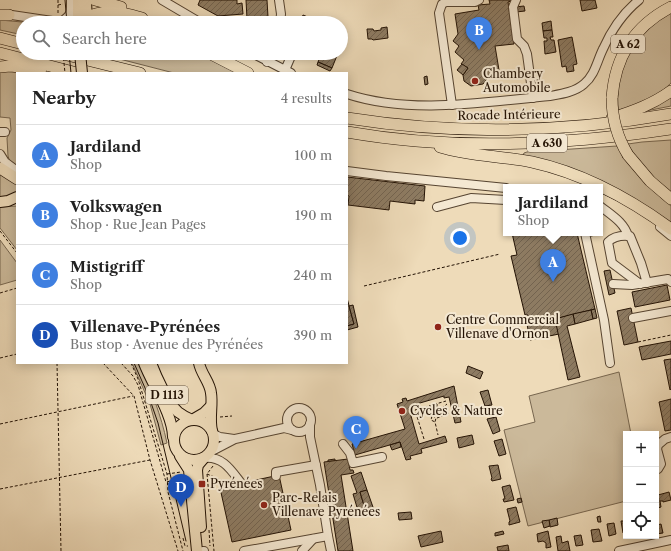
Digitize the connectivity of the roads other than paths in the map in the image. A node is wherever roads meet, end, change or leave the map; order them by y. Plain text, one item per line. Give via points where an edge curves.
1 (71, 0) edge
2 (78, 0) edge
3 (86, 0) edge
4 (95, 0) edge
5 (162, 0) edge
6 (279, 0) edge
7 (479, 0) edge
8 (516, 0) edge
9 (639, 0) edge
10 (671, 7) edge
11 (3, 14) edge
12 (17, 16) edge
13 (69, 16) edge
14 (81, 16) edge
15 (83, 16) edge
16 (93, 16) edge
17 (133, 16) edge
18 (139, 16) edge
19 (189, 16) edge
20 (281, 16) edge
21 (0, 38) edge
22 (16, 42) edge
23 (0, 53) edge
24 (16, 57) edge
25 (26, 60) edge
26 (81, 60) edge
27 (87, 60) edge
28 (88, 60) edge
29 (223, 60) edge
30 (264, 60) edge
31 (291, 60) edge
32 (267, 62) joint
33 (0, 67) edge
34 (70, 72) edge
35 (82, 72) edge
36 (89, 72) edge
37 (136, 72) edge
38 (246, 72) edge
39 (288, 72) edge
40 (671, 91) edge
41 (348, 94) edge
42 (533, 98) junction
43 (452, 105) junction
44 (348, 113) edge
45 (671, 114) edge
46 (348, 118) edge
47 (373, 122) junction
48 (586, 127) junction
49 (671, 129) edge
50 (348, 132) edge
51 (422, 141) junction
52 (0, 154) edge
53 (0, 168) edge
54 (16, 170) edge
55 (348, 171) edge
56 (16, 178) edge
57 (594, 184) edge
58 (503, 188) edge
59 (604, 188) joint
60 (16, 197) edge
61 (671, 198) edge
62 (503, 200) edge
63 (0, 202) edge
64 (16, 204) edge
65 (437, 207) dead end
66 (603, 208) edge
67 (671, 229) edge
68 (586, 236) edge
69 (628, 236) junction
70 (671, 236) edge
71 (671, 282) edge
72 (643, 283) junction
73 (613, 284) dead end
74 (671, 311) edge
75 (633, 318) dead end
76 (610, 363) dead end
77 (144, 364) edge
78 (151, 364) edge
79 (200, 364) edge
80 (211, 406) junction
81 (192, 420) junction
82 (310, 424) junction
83 (288, 426) junction
84 (303, 432) junction
85 (213, 433) junction
86 (671, 436) edge
87 (310, 437) junction
88 (235, 439) junction
89 (173, 441) junction
90 (343, 444) dead end
91 (212, 451) junction
92 (177, 453) junction
93 (382, 457) dead end
94 (204, 458) junction
95 (316, 465) junction
96 (659, 467) edge
97 (276, 476) dead end
98 (234, 485) road end
99 (328, 536) junction
100 (313, 539) junction
101 (671, 540) edge
102 (276, 548) edge
103 (197, 551) edge
104 (204, 551) edge
105 (244, 551) edge
106 (302, 551) edge
107 (331, 551) edge
108 (619, 551) edge

1 - 13 street
2 - 14 main road
3 - 15 main road
4 - 18 highway via 125,8
5 - 19 street
6 - 20 street
7 - 43 street via 446,2 440,8
8 - 42 street via 512,7 517,39 527,54
9 - 42 street via 631,6 611,32 596,67 583,85 564,93
10 - 61 highway, A 62, bridge via 645,24 634,35 616,69 612,86 612,111 620,141 650,181
11 - 12 street
16 - 17 highway via 110,11
21 - 22 highway
23 - 24 highway
25 - 34 highway
26 - 35 main road, bridge
27 - 37 highway
28 - 36 main road
29 - 38 highway
30 - 32 street
31 - 39 street
32 - 39 street
33 - 34 highway
40 - 48 highway via 633,112
41 - 43 street via 387,103
42 - 43 street
44 - 47 highway
45 - 48 highway, Rocade Intérieure / A 630
46 - 47 highway, Rocade Intérieure / A 630
47 - 48 highway, Rocade Intérieure / A 630 via 464,130
49 - 51 highway, A 630 via 530,144
50 - 51 highway, A 630
51 - 57 highway via 454,151 532,162
52 - 54 street via 5,162
53 - 56 highway
55 - 58 street
59 - 67 highway via 654,216
59 - 70 street
60 - 63 main road
62 - 65 street via 471,198
63 - 64 main road
66 - 69 street via 626,228
68 - 76 street via 604,320
69 - 72 street via 634,245
69 - 72 street via 622,235 608,242 612,263
71 - 72 street via 668,279
72 - 73 street
74 - 75 street
77 - 89 main road, D 1113 via 171,423
78 - 81 main road, D 1113 via 175,409 182,416
79 - 80 main road via 211,391
80 - 81 main road
80 - 85 main road
81 - 85 main road via 204,422
81 - 89 main road via 181,425
82 - 83 street via 309,414 298,408 291,411 287,417
82 - 84 street
82 - 87 street
83 - 84 street via 295,432
83 - 88 street
84 - 87 street
85 - 88 street via 220,437
85 - 91 main road
86 - 96 street via 658,445 661,464
87 - 95 street
88 - 91 street
89 - 92 main road
90 - 93 street via 354,463
91 - 94 main road
92 - 94 main road via 187,460
92 - 103 main road via 189,470
94 - 98 street via 221,461 230,467 234,474
94 - 104 main road via 197,470
95 - 97 street via 276,472
95 - 99 street
99 - 100 street
99 - 107 street
100 - 102 street
100 - 106 street
101 - 108 street
102 - 105 street

